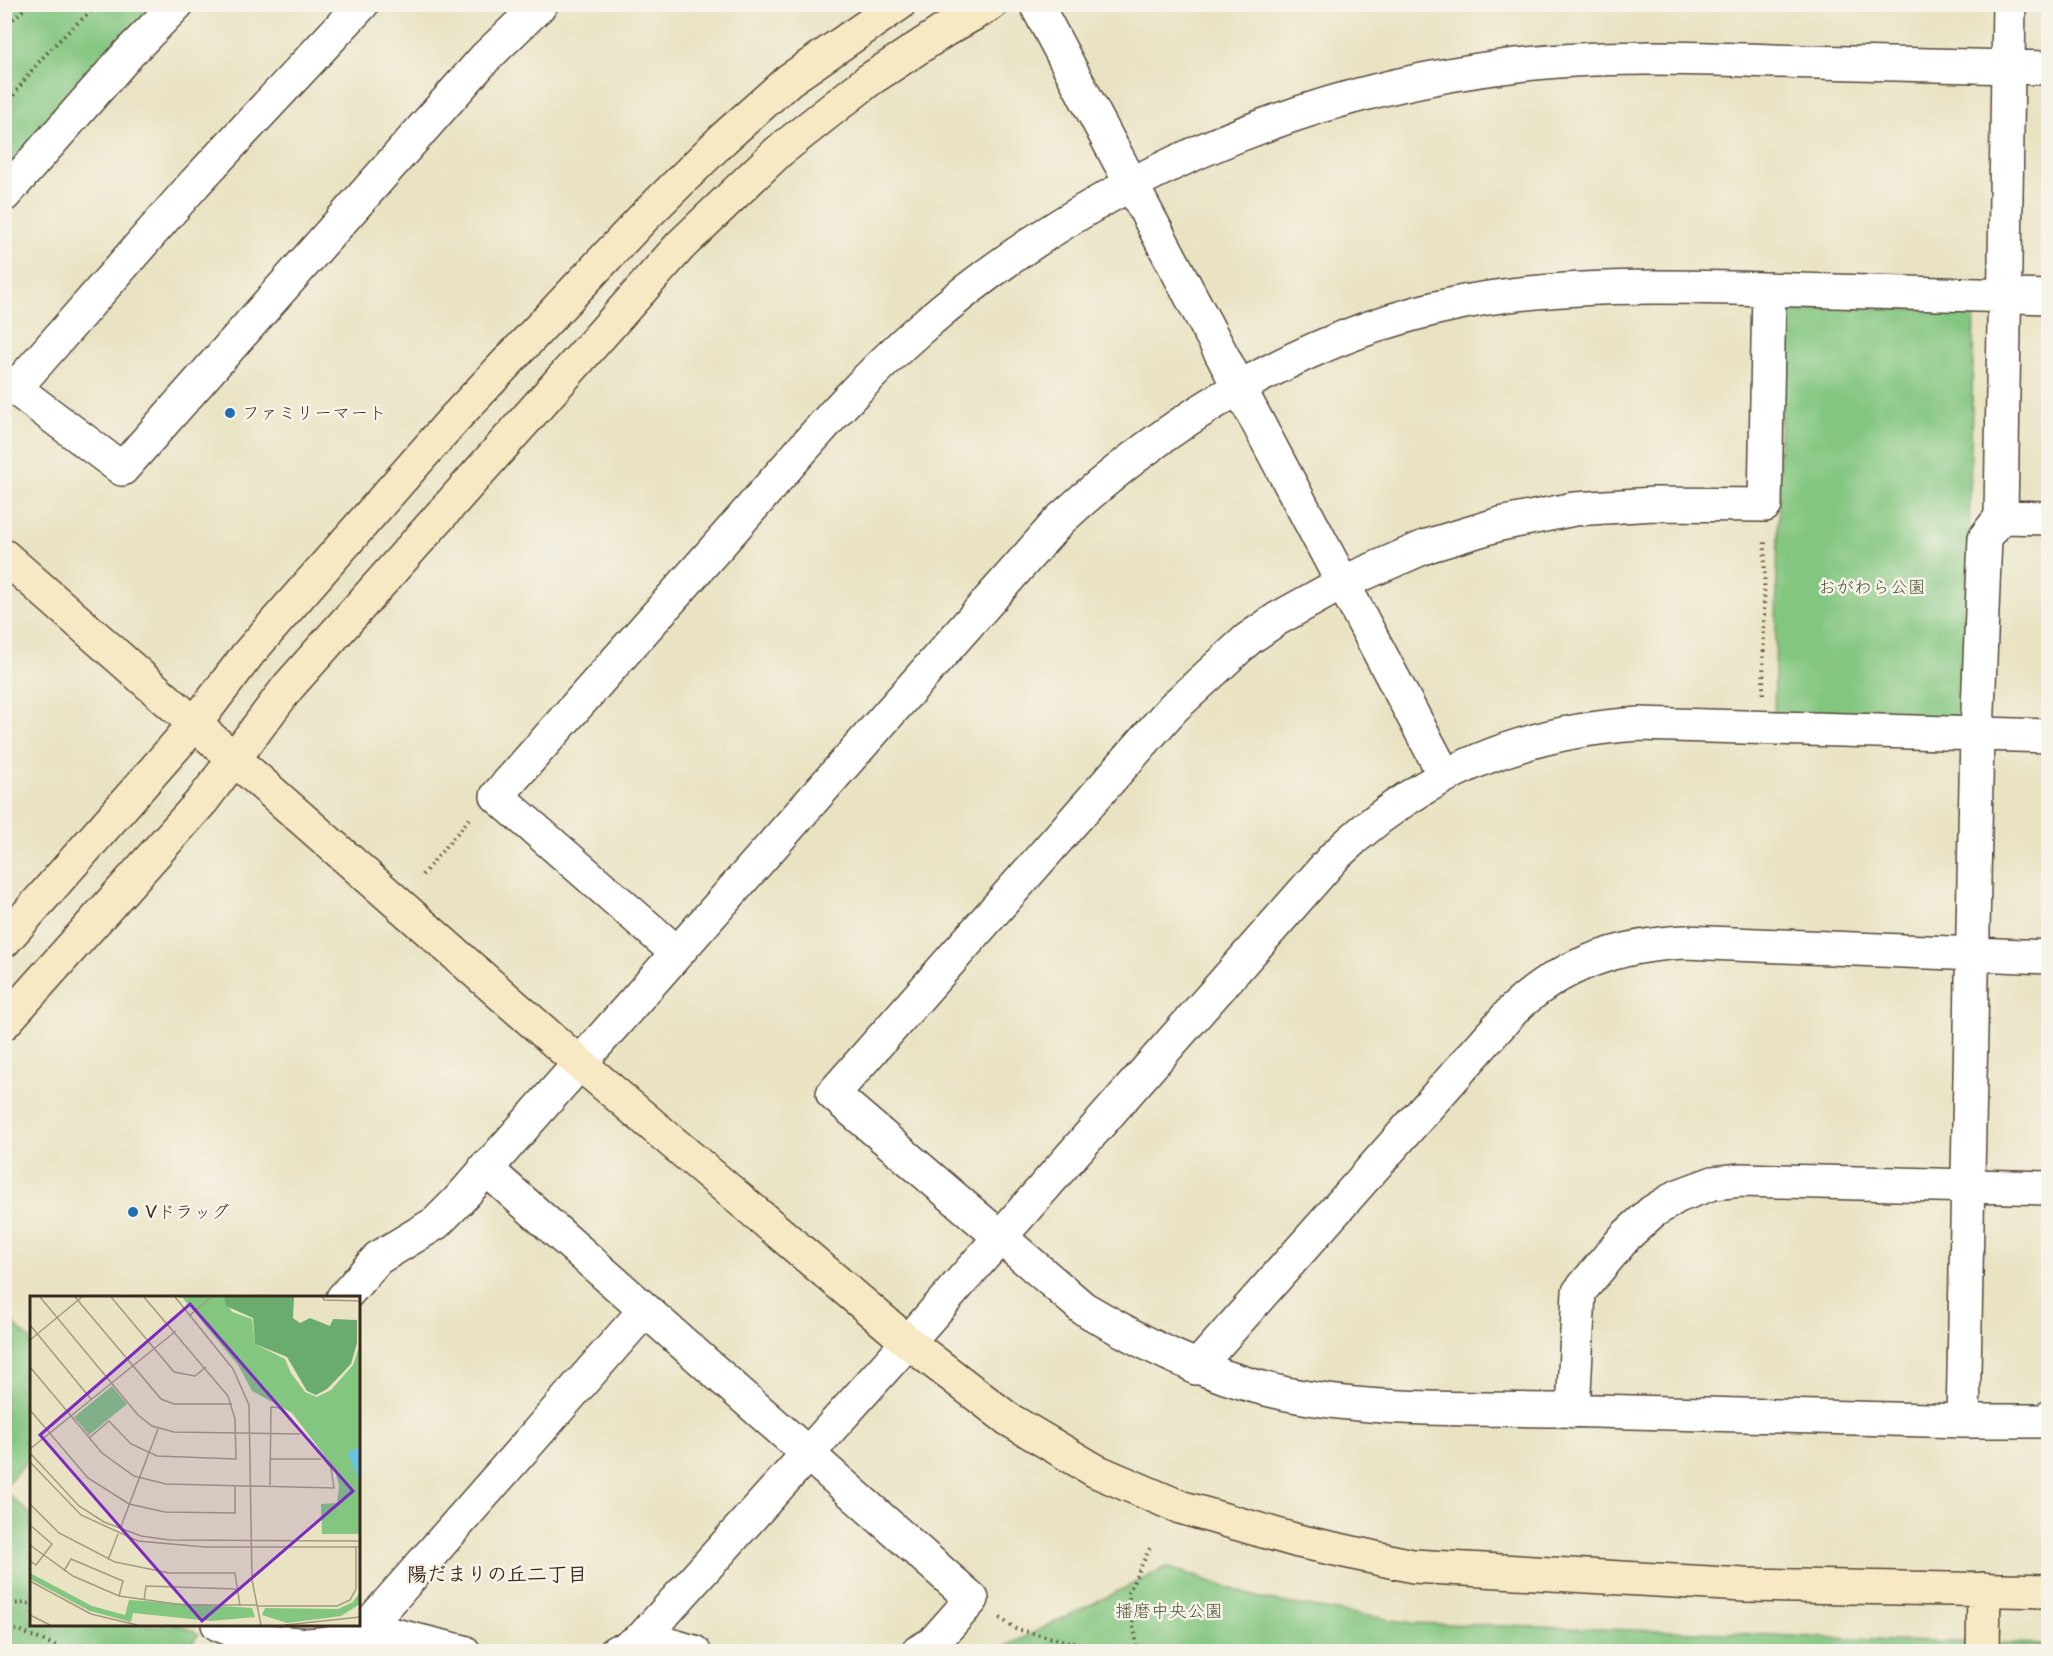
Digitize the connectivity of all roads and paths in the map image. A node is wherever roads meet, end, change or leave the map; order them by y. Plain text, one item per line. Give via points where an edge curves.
1 (30, 4) edge
2 (100, 4) edge
3 (177, 4) edge
4 (362, 4) edge
5 (541, 4) edge
6 (899, 4) edge
7 (991, 4) edge
8 (1036, 4) edge
9 (2009, 4) edge
10 (4, 27) edge
11 (2007, 67) junction
12 (2049, 68) edge
13 (4, 111) edge
14 (1131, 183) junction
15 (4, 195) edge
16 (1769, 289) junction
17 (2005, 296) junction
18 (2049, 297) edge
19 (10, 383) edge
20 (1239, 387) junction
21 (1765, 505) junction
22 (2001, 517) junction
23 (2049, 518) edge
24 (4, 556) edge
25 (1342, 582) junction
26 (194, 725) junction
27 (1763, 728) junction
28 (1977, 734) junction
29 (2049, 736) edge
30 (235, 758) junction
31 (1445, 776) junction
32 (497, 796) junction
33 (422, 875) dead end
34 (4, 941) edge
35 (676, 952) junction
36 (1973, 955) junction
37 (2049, 957) edge
38 (4, 1023) edge
39 (578, 1062) junction
40 (485, 1168) junction
41 (1967, 1186) junction
42 (2049, 1188) edge
43 (998, 1236) junction
44 (345, 1296) edge
45 (645, 1310) junction
46 (908, 1342) junction
47 (1196, 1368) junction
48 (1573, 1411) junction
49 (2049, 1418) edge
50 (1963, 1421) junction
51 (808, 1453) junction
52 (1151, 1546) dead end
53 (1984, 1589) junction
54 (2049, 1591) edge
55 (972, 1599) junction
56 (30, 1603) edge
57 (4, 1604) edge
58 (4, 1625) edge
59 (223, 1626) edge
60 (366, 1628) junction
61 (629, 1644) edge
62 (1138, 1651) edge
63 (72, 1652) edge
64 (465, 1652) edge
65 (694, 1652) edge
66 (918, 1652) edge
67 (1110, 1652) edge
68 (1128, 1652) edge
69 (1983, 1652) edge

1 - 10 path
2 - 13 path via 69,29 14,92
3 - 15 street
4 - 19 street
5 - 19 street via 485,58 122,469
6 - 26 street via 789,80 644,217 453,420 248,654
7 - 30 street via 869,80 777,152 681,245 288,687
8 - 14 street
9 - 11 street
11 - 12 street
11 - 14 street via 1594,58 1518,65 1454,74 1345,99 1263,124
11 - 17 street
14 - 20 street
14 - 32 street via 1000,266 885,361
16 - 17 street
16 - 20 street via 1602,289 1463,303 1358,332
16 - 21 street
17 - 18 street
17 - 22 street
20 - 25 street
20 - 35 street via 1129,459 1060,519
21 - 25 street via 1654,504 1574,509 1466,532
21 - 27 path
22 - 23 street
22 - 28 street via 1985,538
24 - 26 street
25 - 31 street
25 - 43 street via 1248,639 1173,708 833,1094
26 - 30 street
26 - 34 street
27 - 28 street
27 - 31 street via 1639,724 1595,727 1500,750
28 - 29 street
28 - 36 street
30 - 38 street via 203,800
30 - 39 street
31 - 43 street via 1378,817 1335,856
32 - 33 path via 480,806
32 - 35 street
35 - 39 street
36 - 37 street
36 - 41 street
36 - 47 street via 1685,942 1616,950 1584,961 1532,992 1513,1010
39 - 40 street
39 - 46 street
40 - 44 street via 436,1223 378,1258
40 - 45 street
41 - 42 street
41 - 48 street via 1742,1180 1713,1183 1678,1196 1652,1212 1626,1236 1580,1292
41 - 50 street
43 - 46 street
43 - 47 street via 1083,1308
45 - 51 street
45 - 60 street
46 - 51 street
46 - 53 street via 1008,1419 1096,1471 1180,1507 1298,1541 1413,1566 1744,1585
47 - 48 street via 1274,1392 1336,1402
48 - 50 street
49 - 50 street
51 - 55 street
51 - 61 street
52 - 62 path via 1128,1593
53 - 54 street
53 - 69 street
55 - 66 street via 932,1644
55 - 67 path via 1016,1629
56 - 57 path
58 - 63 path
59 - 60 street via 257,1640 308,1645 350,1641
60 - 64 street
61 - 65 street
62 - 68 path

